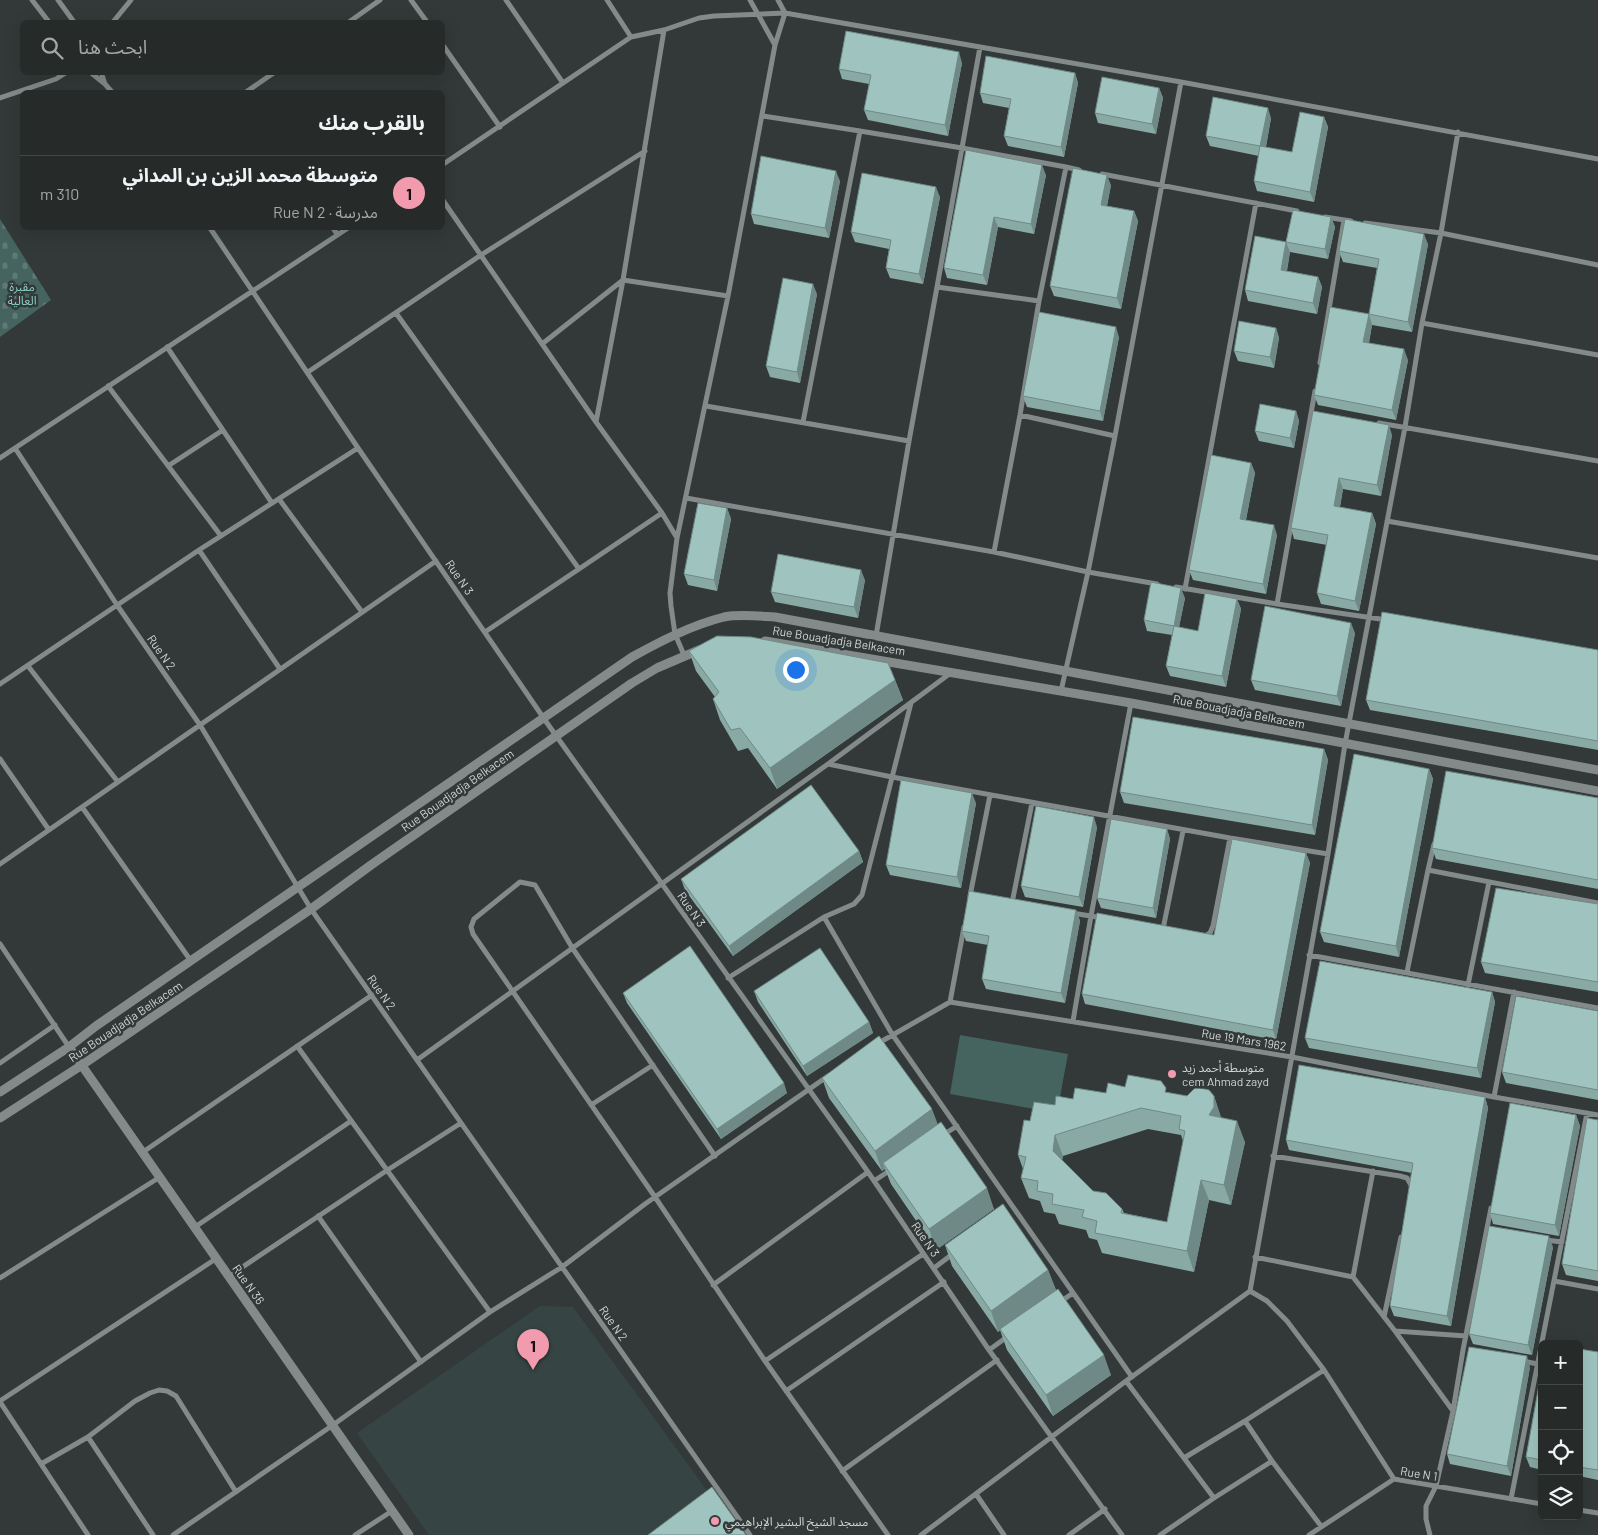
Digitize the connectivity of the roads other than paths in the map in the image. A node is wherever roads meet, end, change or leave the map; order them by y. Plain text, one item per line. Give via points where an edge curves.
1 (32, 0) edge
2 (58, 0) edge
3 (131, 0) edge
4 (380, 0) edge
5 (412, 0) edge
6 (506, 0) edge
7 (608, 0) edge
8 (750, 0) edge
9 (778, 0) edge
10 (785, 13) junction
11 (757, 14) junction
12 (47, 20) edge
13 (73, 20) edge
14 (115, 20) edge
15 (352, 20) edge
16 (426, 20) edge
17 (664, 30) junction
18 (631, 37) junction
19 (775, 45) junction
20 (445, 48) edge
21 (980, 48) junction
22 (62, 75) edge
23 (94, 75) edge
24 (102, 75) edge
25 (271, 75) edge
26 (1181, 82) junction
27 (563, 83) junction
28 (105, 84) junction
29 (24, 90) edge
30 (110, 90) edge
31 (249, 90) edge
32 (20, 91) edge
33 (0, 98) edge
34 (763, 116) junction
35 (500, 126) junction
36 (860, 131) junction
37 (1458, 132) junction
38 (962, 148) junction
39 (645, 151) junction
40 (1598, 158) edge
41 (445, 163) edge
42 (1066, 167) junction
43 (1085, 171) edge
44 (1095, 173) edge
45 (1162, 186) junction
46 (445, 203) edge
47 (1256, 204) junction
48 (1305, 213) edge
49 (1314, 214) edge
50 (1344, 220) junction
51 (1353, 221) edge
52 (1363, 223) edge
53 (211, 230) edge
54 (335, 230) edge
55 (345, 230) edge
56 (1441, 233) junction
57 (338, 234) junction
58 (481, 255) junction
59 (1598, 265) edge
60 (623, 280) junction
61 (936, 288) junction
62 (252, 290) junction
63 (728, 296) junction
64 (1039, 301) junction
65 (396, 313) junction
66 (1422, 323) junction
67 (542, 344) junction
68 (167, 347) junction
69 (1598, 355) edge
70 (1320, 365) edge
71 (308, 372) junction
72 (1317, 384) edge
73 (108, 386) junction
74 (706, 406) junction
75 (1312, 413) junction
76 (1321, 414) edge
77 (1020, 415) junction
78 (596, 422) junction
79 (803, 422) junction
80 (1377, 423) edge
81 (1405, 428) junction
82 (223, 430) junction
83 (1115, 436) junction
84 (908, 441) junction
85 (15, 448) junction
86 (358, 448) junction
87 (0, 458) edge
88 (1598, 461) edge
89 (168, 466) junction
90 (279, 498) junction
91 (686, 498) junction
92 (272, 503) junction
93 (662, 513) junction
94 (1387, 521) junction
95 (894, 534) junction
96 (221, 536) junction
97 (677, 538) junction
98 (199, 550) junction
99 (994, 552) junction
100 (1598, 558) edge
101 (436, 561) junction
102 (579, 569) junction
103 (1088, 572) junction
104 (1185, 589) junction
105 (1276, 604) junction
106 (117, 605) junction
107 (362, 612) junction
108 (1369, 617) junction
109 (1398, 622) edge
110 (485, 632) junction
111 (675, 634) junction
112 (876, 636) junction
113 (758, 640) edge
114 (706, 646) edge
115 (684, 655) junction
116 (28, 666) junction
117 (280, 669) junction
118 (1065, 671) junction
119 (953, 672) junction
120 (0, 684) edge
121 (1061, 691) junction
122 (911, 703) junction
123 (1131, 703) junction
124 (545, 719) junction
125 (1349, 724) junction
126 (200, 725) junction
127 (557, 735) junction
128 (1345, 744) junction
129 (0, 760) edge
130 (1450, 763) junction
131 (828, 764) junction
132 (1598, 770) edge
133 (1448, 772) edge
134 (892, 777) junction
135 (118, 782) junction
136 (1598, 791) edge
137 (990, 795) junction
138 (1032, 803) junction
139 (82, 807) junction
140 (1110, 817) junction
141 (49, 830) junction
142 (1183, 831) junction
143 (1230, 838) junction
144 (1434, 841) edge
145 (1328, 854) junction
146 (0, 864) edge
147 (1428, 870) junction
148 (1489, 882) junction
149 (663, 884) junction
150 (298, 888) junction
151 (970, 896) junction
152 (978, 897) edge
153 (1004, 901) edge
154 (1012, 903) junction
155 (1598, 903) edge
156 (1021, 904) edge
157 (968, 905) edge
158 (312, 909) junction
159 (1065, 912) edge
160 (1091, 916) junction
161 (824, 917) junction
162 (1109, 919) edge
163 (965, 925) edge
164 (1154, 927) edge
165 (1163, 929) junction
166 (1171, 930) edge
167 (1196, 934) edge
168 (0, 944) edge
169 (573, 949) junction
170 (1309, 955) junction
171 (191, 962) junction
172 (1407, 972) junction
173 (728, 978) junction
174 (1468, 985) junction
175 (512, 992) junction
176 (1514, 992) junction
177 (372, 995) junction
178 (950, 1002) junction
179 (1598, 1008) edge
180 (1073, 1022) junction
181 (55, 1025) junction
182 (892, 1034) junction
183 (297, 1046) junction
184 (70, 1047) junction
185 (869, 1049) edge
186 (1292, 1057) junction
187 (418, 1060) junction
188 (0, 1063) edge
189 (82, 1065) junction
190 (653, 1065) junction
191 (831, 1074) edge
192 (808, 1089) junction
193 (0, 1092) edge
194 (1494, 1097) junction
195 (1512, 1100) junction
196 (591, 1105) junction
197 (1510, 1109) edge
198 (1587, 1113) junction
199 (1598, 1115) edge
200 (0, 1118) edge
201 (351, 1121) junction
202 (461, 1123) junction
203 (957, 1126) junction
204 (940, 1137) edge
205 (143, 1152) junction
206 (715, 1156) junction
207 (1272, 1156) junction
208 (899, 1165) edge
209 (386, 1171) junction
210 (1373, 1171) junction
211 (868, 1172) junction
212 (160, 1177) junction
213 (874, 1181) junction
214 (1411, 1193) edge
215 (656, 1197) junction
216 (1492, 1202) edge
217 (1014, 1208) junction
218 (1006, 1214) edge
219 (318, 1216) junction
220 (195, 1227) junction
221 (1487, 1229) junction
222 (1403, 1231) edge
223 (1496, 1231) edge
224 (1543, 1239) edge
225 (1562, 1242) junction
226 (958, 1250) edge
227 (923, 1254) junction
228 (1255, 1257) junction
229 (217, 1258) junction
230 (562, 1267) junction
231 (934, 1268) junction
232 (229, 1276) junction
233 (1353, 1277) junction
234 (0, 1278) edge
235 (1554, 1281) junction
236 (944, 1282) junction
237 (714, 1285) junction
238 (1598, 1288) edge
239 (1250, 1291) junction
240 (1074, 1293) junction
241 (1058, 1303) edge
242 (490, 1312) junction
243 (1384, 1317) junction
244 (1395, 1331) junction
245 (1012, 1334) edge
246 (1466, 1336) junction
247 (1543, 1340) edge
248 (989, 1350) junction
249 (1463, 1350) junction
250 (1472, 1352) edge
251 (997, 1360) junction
252 (765, 1361) junction
253 (1519, 1361) edge
254 (421, 1362) junction
255 (1538, 1364) joint
256 (1324, 1370) junction
257 (1132, 1377) junction
258 (1126, 1381) junction
259 (786, 1391) junction
260 (0, 1402) edge
261 (1453, 1410) junction
262 (1244, 1420) junction
263 (333, 1425) junction
264 (88, 1437) junction
265 (1052, 1437) junction
266 (1184, 1458) junction
267 (1272, 1460) junction
268 (41, 1464) junction
269 (842, 1471) junction
270 (1394, 1479) junction
271 (1436, 1486) junction
272 (236, 1492) junction
273 (976, 1494) junction
274 (1214, 1498) junction
275 (1511, 1499) junction
276 (1538, 1503) edge
277 (1105, 1510) junction
278 (392, 1511) junction
279 (1583, 1511) edge
280 (1598, 1513) edge
281 (1321, 1526) junction
282 (88, 1535) edge
283 (153, 1535) edge
284 (173, 1535) edge
285 (355, 1535) edge
286 (409, 1535) edge
287 (750, 1535) edge
288 (888, 1535) edge
289 (921, 1535) edge
290 (1004, 1535) edge
291 (1069, 1535) edge
292 (1122, 1535) edge
293 (1160, 1535) edge
294 (1308, 1535) edge
295 (1430, 1535) edge

1 - 12 street
2 - 13 street
3 - 14 street
4 - 15 street
5 - 16 street
6 - 27 street
7 - 18 street
8 - 11 street
9 - 10 street
10 - 11 street
10 - 19 street
10 - 21 street
11 - 17 street via 699,18
11 - 19 street
17 - 18 street
17 - 39 street
18 - 27 street
19 - 34 street
20 - 35 street
21 - 26 street
21 - 38 street
22 - 29 street
23 - 28 street
24 - 28 street
25 - 31 street
26 - 37 street
26 - 45 street
27 - 35 street
28 - 30 street
32 - 33 street
34 - 36 street
34 - 63 street
35 - 41 street
36 - 38 street
36 - 79 street
37 - 40 street
37 - 56 street
38 - 42 street
38 - 61 street
39 - 58 street
39 - 60 street
42 - 43 street
42 - 64 street
44 - 45 street
45 - 47 street
45 - 83 street
46 - 58 street
47 - 48 street
47 - 104 street
49 - 50 street
50 - 51 street
50 - 70 street
52 - 56 street
53 - 62 street, Rue N 3
54 - 57 street
55 - 57 street
56 - 59 street
56 - 66 street
57 - 62 street
58 - 65 street
58 - 67 street
60 - 63 street
60 - 67 street
60 - 78 street
61 - 64 street
61 - 84 street
62 - 68 street
62 - 71 street, Rue N 3
63 - 74 street
64 - 77 street
65 - 71 street
65 - 102 street
66 - 69 street
66 - 81 street
67 - 78 street
68 - 73 street
68 - 82 street
71 - 86 street, Rue N 3
72 - 75 street
73 - 85 street
73 - 89 street
74 - 79 street
74 - 91 street
75 - 76 street
75 - 105 street
77 - 83 street
77 - 99 street
78 - 93 street
79 - 84 street
80 - 81 street
81 - 88 street
81 - 94 street
82 - 89 street
82 - 92 street
83 - 103 street
84 - 95 street
85 - 87 street
85 - 106 street, Rue N 2
86 - 90 street
86 - 101 street, Rue N 3
89 - 96 street
90 - 92 street
90 - 107 street
91 - 95 street
91 - 97 street
92 - 96 street
93 - 97 street
93 - 102 street
94 - 100 street
94 - 108 street
95 - 99 street
95 - 112 street
96 - 98 street
97 - 111 street via 670,593
98 - 106 street
98 - 117 street
99 - 103 street
101 - 107 street
101 - 110 street, Rue N 3
102 - 110 street
103 - 104 street
103 - 118 street
104 - 105 street
105 - 108 street
106 - 116 street
106 - 126 street, Rue N 2
107 - 117 street
108 - 109 street
108 - 125 street
110 - 124 street, Rue N 3
111 - 112 street, Rue Bouadjadja Belkacem via 725,617 748,616 775,617
111 - 115 street
111 - 124 street, Rue Bouadjadja Belkacem via 632,657
112 - 118 street, Rue Bouadjadja Belkacem
113 - 119 street, Rue Bouadjadja Belkacem
114 - 115 street, Rue Bouadjadja Belkacem
115 - 127 street, Rue Bouadjadja Belkacem via 632,683
116 - 120 street
116 - 135 street
117 - 126 street
118 - 121 street
118 - 125 street, Rue Bouadjadja Belkacem
119 - 121 street, Rue Bouadjadja Belkacem
119 - 122 street
121 - 123 street, Rue Bouadjadja Belkacem
122 - 131 street
122 - 134 street
123 - 128 street, Rue Bouadjadja Belkacem
123 - 140 street
124 - 127 street, Rue N 3
124 - 150 street, Rue Bouadjadja Belkacem
125 - 128 street
125 - 132 street, Rue Bouadjadja Belkacem
126 - 135 street
126 - 150 street, Rue N 2
127 - 149 street, Rue N 3
127 - 158 street, Rue Bouadjadja Belkacem
128 - 130 street, Rue Bouadjadja Belkacem
128 - 145 street
129 - 141 street
130 - 133 street
130 - 136 street, Rue Bouadjadja Belkacem
131 - 134 street
131 - 149 street
134 - 137 street
134 - 161 street via 862,895 854,904
135 - 139 street
137 - 138 street
137 - 151 street
138 - 140 street
138 - 154 street
139 - 141 street
139 - 171 street
140 - 142 street
140 - 160 street
141 - 146 street
142 - 143 street
142 - 165 street
143 - 145 street
143 - 167 street via 1214,926 1208,935
144 - 147 street
145 - 170 street
147 - 148 street
147 - 172 street
148 - 155 street
148 - 174 street
149 - 169 street
149 - 173 street, Rue N 3
150 - 158 street, Rue N 2
150 - 171 street, Rue Bouadjadja Belkacem
151 - 152 street
151 - 157 street
153 - 154 street
154 - 156 street
158 - 177 street, Rue N 2
158 - 189 street, Rue Bouadjadja Belkacem
159 - 160 street
160 - 162 street
160 - 180 street
161 - 173 street
161 - 182 street
163 - 178 street
164 - 165 street
165 - 166 street
168 - 181 street
169 - 175 street
169 - 175 street via 535,885 520,882 474,919 471,927
169 - 190 street
170 - 172 street
170 - 186 street
171 - 184 street, Rue Bouadjadja Belkacem
172 - 174 street
173 - 192 street, Rue N 3
174 - 176 street
175 - 187 street
175 - 196 street
176 - 179 street
176 - 194 street
177 - 183 street
177 - 187 street, Rue N 2
178 - 180 street, Rue 19 Mars 1962
178 - 182 street
180 - 186 street, Rue 19 Mars 1962
181 - 184 street
181 - 188 street
182 - 185 street
182 - 203 street
183 - 201 street
183 - 205 street
184 - 189 street, Rue N 36
184 - 193 street, Rue Bouadjadja Belkacem
186 - 194 street, Rue 19 Mars 1962
186 - 207 street
187 - 202 street, Rue N 2
189 - 200 street, Rue Bouadjadja Belkacem
189 - 205 street, Rue N 36
190 - 196 street
190 - 206 street
191 - 192 street
192 - 206 street
192 - 211 street, Rue N 3
194 - 195 street, Rue 19 Mars 1962
195 - 197 street
195 - 198 street, Rue 19 Mars 1962
196 - 215 street
198 - 199 street, Rue 19 Mars 1962
198 - 225 street
201 - 209 street
201 - 220 street
202 - 209 street
202 - 230 street, Rue N 2
203 - 204 street
203 - 217 street
205 - 212 street, Rue N 36
206 - 215 street
207 - 210 street
207 - 228 street
208 - 213 street
209 - 219 street
209 - 242 street
210 - 214 street via 1407,1178 1412,1185
210 - 233 street
211 - 213 street, Rue N 3
211 - 237 street
212 - 220 street, Rue N 36
212 - 234 street
213 - 227 street, Rue N 3
215 - 230 street
215 - 237 street
216 - 221 street
217 - 218 street
217 - 240 street
219 - 232 street
219 - 254 street
220 - 229 street, Rue N 36
221 - 223 street
221 - 246 street
222 - 243 street
224 - 225 street
225 - 235 street
226 - 231 street
227 - 231 street, Rue N 3
227 - 252 street
228 - 233 street
228 - 239 street
229 - 232 street, Rue N 36
229 - 260 street
230 - 242 street
230 - 287 street, Rue N 2
231 - 236 street, Rue N 3
232 - 263 street, Rue N 36
233 - 243 street
235 - 238 street
235 - 247 street
236 - 248 street, Rue N 3
236 - 259 street
237 - 252 street
239 - 256 street via 1278,1310
239 - 257 street
240 - 241 street
240 - 257 street
242 - 254 street
243 - 244 street
244 - 246 street
244 - 261 street
245 - 248 street
246 - 249 street
248 - 251 street, Rue N 3
249 - 250 street
249 - 261 street
251 - 265 street, Rue N 3
251 - 269 street
252 - 259 street
253 - 255 street
254 - 263 street
255 - 275 street
256 - 262 street
256 - 270 street
257 - 258 street
258 - 265 street
258 - 266 street
259 - 269 street
260 - 268 street
261 - 271 street
262 - 266 street
262 - 267 street
263 - 272 street
263 - 278 street, Rue N 36
264 - 268 street
264 - 272 street via 135,1401 159,1390 166,1391 176,1396
264 - 283 street
265 - 273 street
265 - 277 street, Rue N 3
266 - 274 street
267 - 274 street
267 - 281 street
268 - 282 street
269 - 288 street
270 - 271 street, Rue N 1
270 - 281 street, Rue N 1
271 - 275 street, Rue N 1
271 - 295 street via 1426,1506
272 - 284 street
273 - 289 street
273 - 290 street
274 - 293 street
275 - 276 street, Rue N 1
277 - 291 street
277 - 292 street, Rue N 3
278 - 285 street
278 - 286 street, Rue N 36
279 - 280 street
281 - 294 street, Rue N 1

